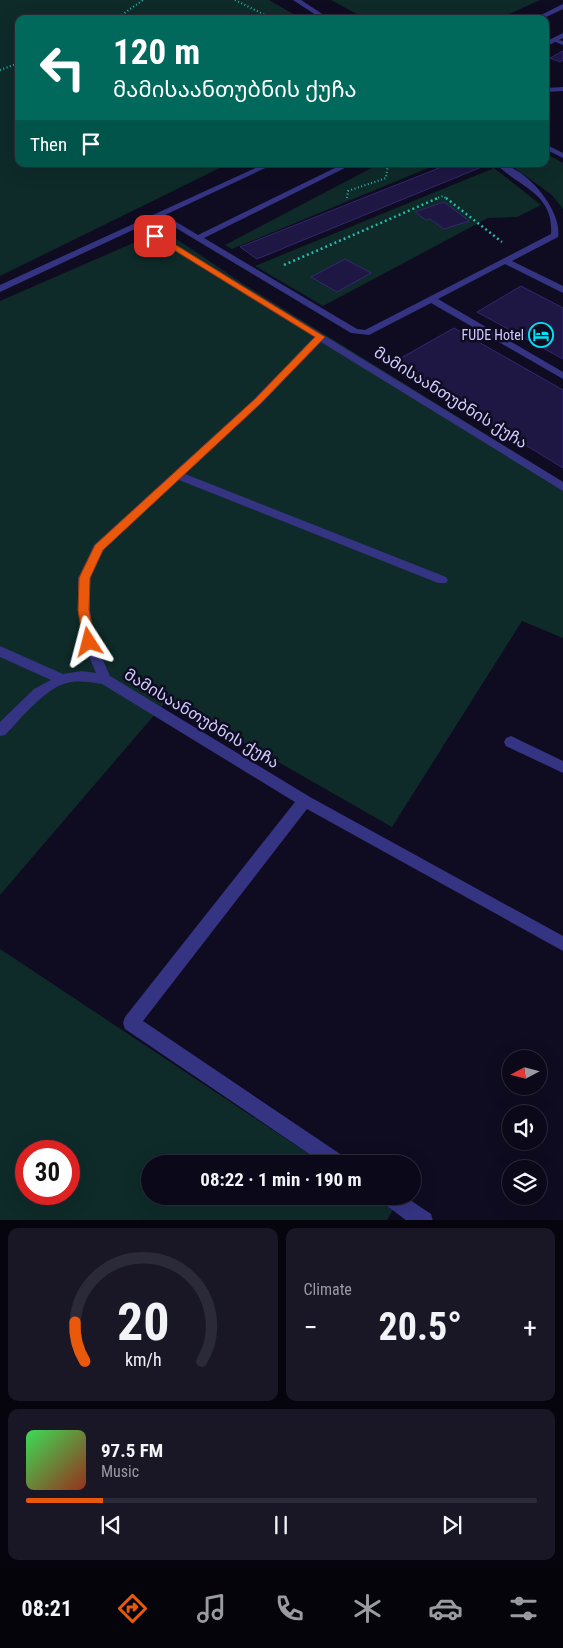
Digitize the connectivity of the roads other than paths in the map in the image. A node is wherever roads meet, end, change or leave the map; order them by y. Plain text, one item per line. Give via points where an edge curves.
1 (296, 0) edge
2 (563, 6) edge
3 (321, 15) edge
4 (544, 15) edge
5 (563, 35) edge
6 (555, 40) junction
7 (563, 42) edge
8 (549, 44) edge
9 (549, 90) edge
10 (563, 90) edge
11 (549, 148) edge
12 (563, 156) edge
13 (264, 167) edge
14 (344, 167) edge
15 (504, 167) edge
16 (160, 216) junction
17 (139, 225) junction
18 (559, 235) edge
19 (198, 238) junction
20 (506, 261) junction
21 (0, 289) edge
22 (563, 290) edge
23 (432, 300) junction
24 (320, 337) junction
25 (563, 376) edge
26 (178, 475) junction
27 (563, 487) edge
28 (442, 580) dead end
29 (0, 651) edge
30 (62, 679) junction
31 (105, 679) junction
32 (0, 731) edge
33 (512, 742) dead end
34 (563, 767) edge
35 (305, 801) junction
36 (563, 944) edge
37 (327, 1155) edge
38 (402, 1205) edge
39 (424, 1220) edge

1 - 3 street
2 - 4 street
5 - 6 street
6 - 7 street
6 - 8 street
9 - 10 street
11 - 12 street
13 - 16 street
14 - 19 street
15 - 18 street via 556,206
16 - 17 street
16 - 19 street
17 - 21 street
17 - 24 street, მამისაანთუბნის ქუჩა
18 - 20 street
19 - 23 street via 354,331 366,333
20 - 22 street
20 - 23 street
23 - 25 street
24 - 26 street, მამისაანთუბნის ქუჩა via 258,401
24 - 27 street, მამისაანთუბნის ქუჩა
26 - 28 street
26 - 31 street, მამისაანთუბნის ქუჩა via 98,548 84,578 89,642
29 - 30 street
30 - 31 street via 81,676
30 - 32 street via 39,693
31 - 35 street, მამისაანთუბნის ქუჩა
33 - 34 street
35 - 36 street, მამისაანთუბნის ქუჩა
35 - 37 street via 131,1022
38 - 39 street

